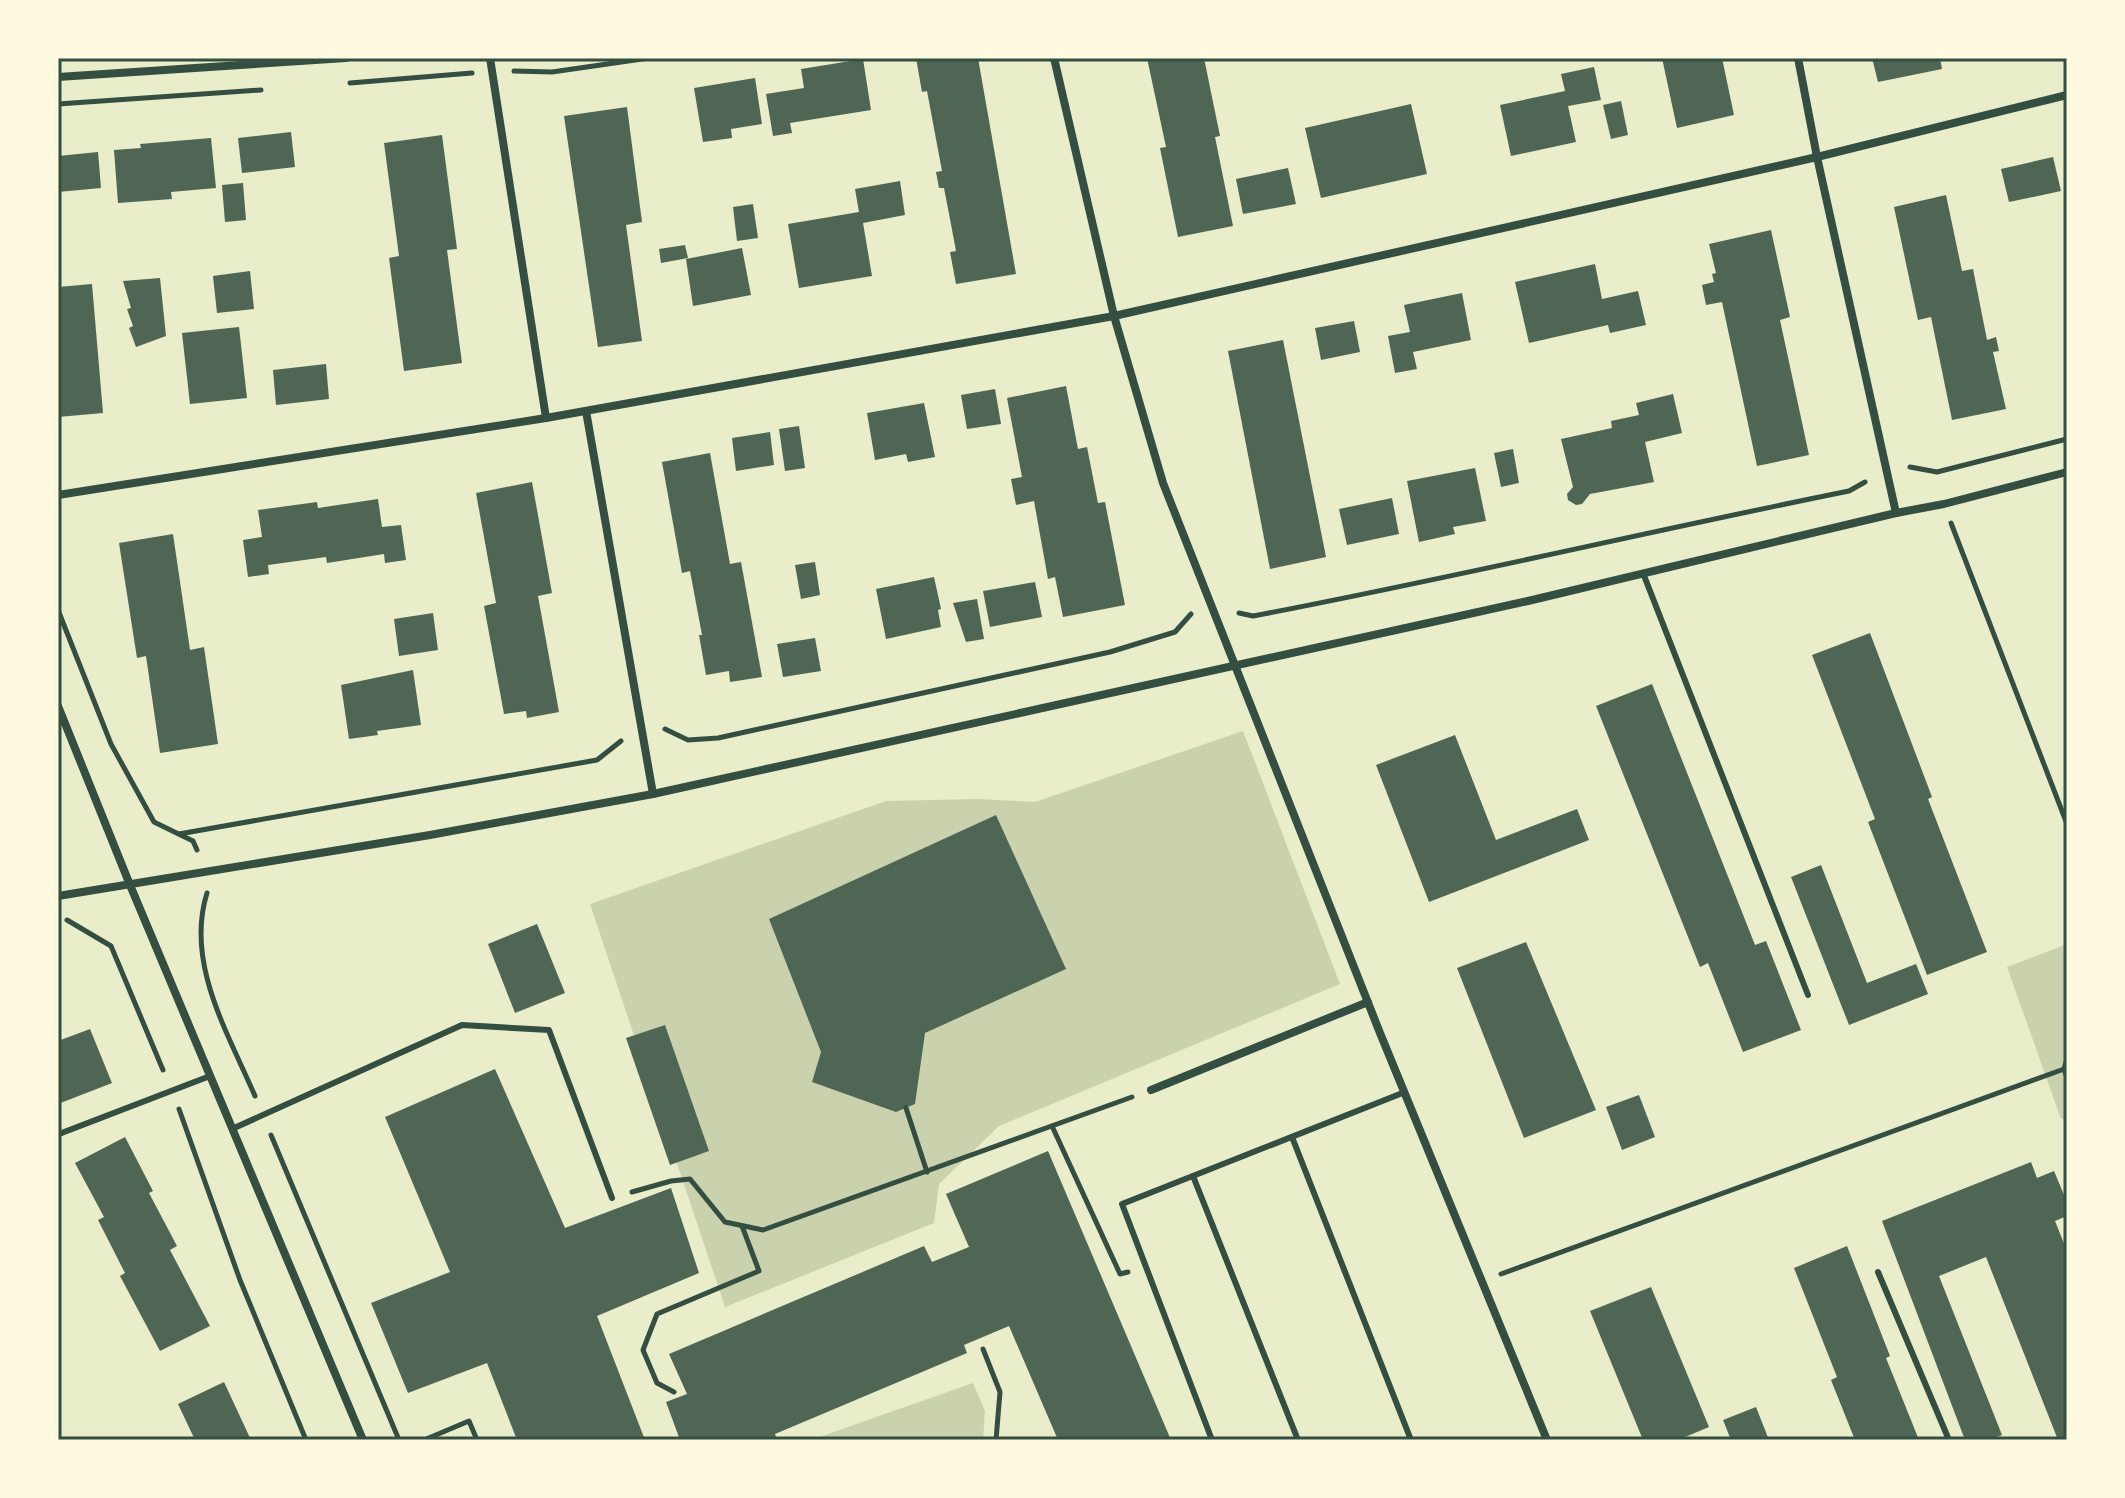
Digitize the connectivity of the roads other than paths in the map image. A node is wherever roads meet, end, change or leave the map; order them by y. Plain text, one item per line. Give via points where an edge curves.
1 (346, 58) edge
2 (490, 58) edge
3 (1054, 58) edge
4 (1798, 58) edge
5 (58, 77) edge
6 (2067, 95) edge
7 (1817, 157) junction
8 (1114, 316) junction
9 (586, 411) junction
10 (546, 418) junction
11 (2067, 472) edge
12 (58, 495) edge
13 (1896, 513) junction
14 (1643, 573) junction
15 (1234, 666) junction
16 (58, 706) edge
17 (653, 794) junction
18 (130, 885) junction
19 (59, 896) edge
20 (1808, 995) dead end
21 (1368, 1002) junction
22 (210, 1076) junction
23 (1151, 1090) road end
24 (1405, 1092) junction
25 (232, 1129) junction
26 (59, 1134) edge
27 (1292, 1137) junction
28 (1193, 1176) junction
29 (612, 1198) road end
30 (1878, 1272) dead end
31 (363, 1440) edge
32 (1212, 1440) edge
33 (1298, 1440) edge
34 (1411, 1440) edge
35 (1547, 1440) edge
36 (1949, 1440) edge

1 - 5 street
2 - 10 street
3 - 8 street
4 - 7 street
6 - 7 street
7 - 8 street
7 - 13 street
8 - 9 street
8 - 15 street via 1163,483
9 - 10 street
9 - 17 street
10 - 12 street
11 - 13 street
13 - 14 street
14 - 15 street
14 - 20 lane
15 - 17 street
15 - 21 street
16 - 18 street
17 - 18 street
18 - 19 street
18 - 22 street
21 - 23 street
21 - 24 street
22 - 25 street
22 - 26 lane
24 - 27 lane
24 - 35 street
25 - 29 lane via 462,1025 549,1030
25 - 31 street
27 - 28 lane
27 - 34 lane
28 - 32 lane via 1122,1204
28 - 33 lane
30 - 36 lane

